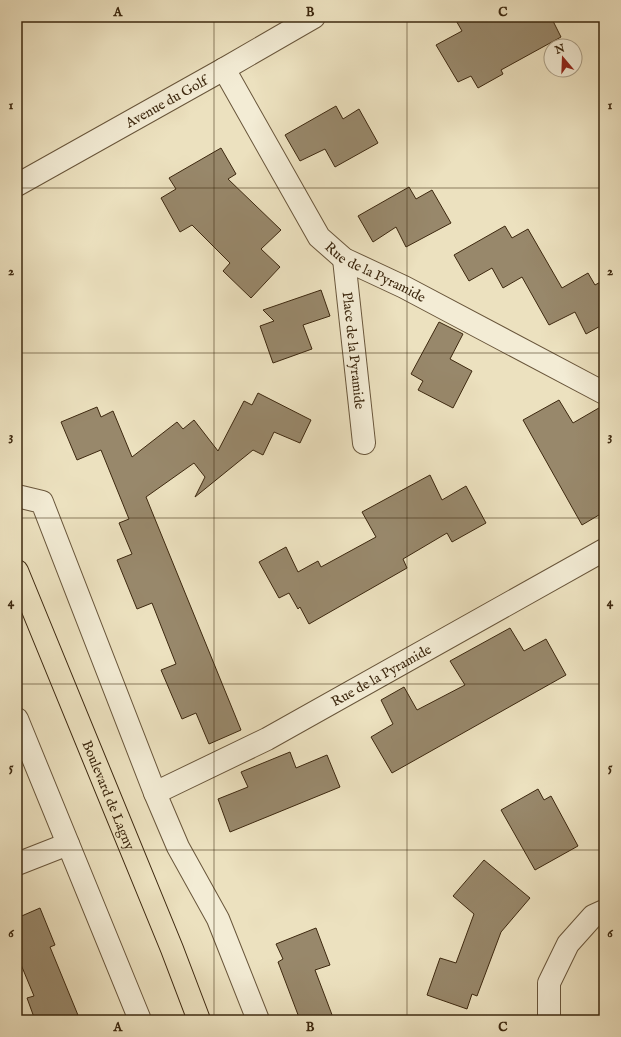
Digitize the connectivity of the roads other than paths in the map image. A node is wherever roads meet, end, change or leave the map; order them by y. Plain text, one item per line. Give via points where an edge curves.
1 (314, 17) edge
2 (224, 69) junction
3 (17, 185) edge
4 (344, 259) junction
5 (604, 393) edge
6 (364, 442) dead end
7 (17, 496) edge
8 (604, 550) edge
9 (17, 571) edge
10 (17, 719) edge
11 (155, 793) junction
12 (68, 844) junction
13 (17, 864) edge
14 (604, 911) edge
15 (140, 1020) edge
16 (198, 1020) edge
17 (258, 1020) edge
18 (549, 1020) edge

1 - 2 street, Avenue du Golf
2 - 3 street, Avenue du Golf
2 - 4 street, Rue de la Pyramide via 319,237
4 - 5 street, Rue de la Pyramide via 404,287
4 - 6 street, Place de la Pyramide
7 - 11 street via 42,502
8 - 11 street, Rue de la Pyramide via 267,739
9 - 16 main road, Boulevard de Lagny via 172,949
10 - 12 street
11 - 17 street via 178,847 218,919
12 - 13 street
12 - 15 street
14 - 18 street via 593,916 568,944 549,983

